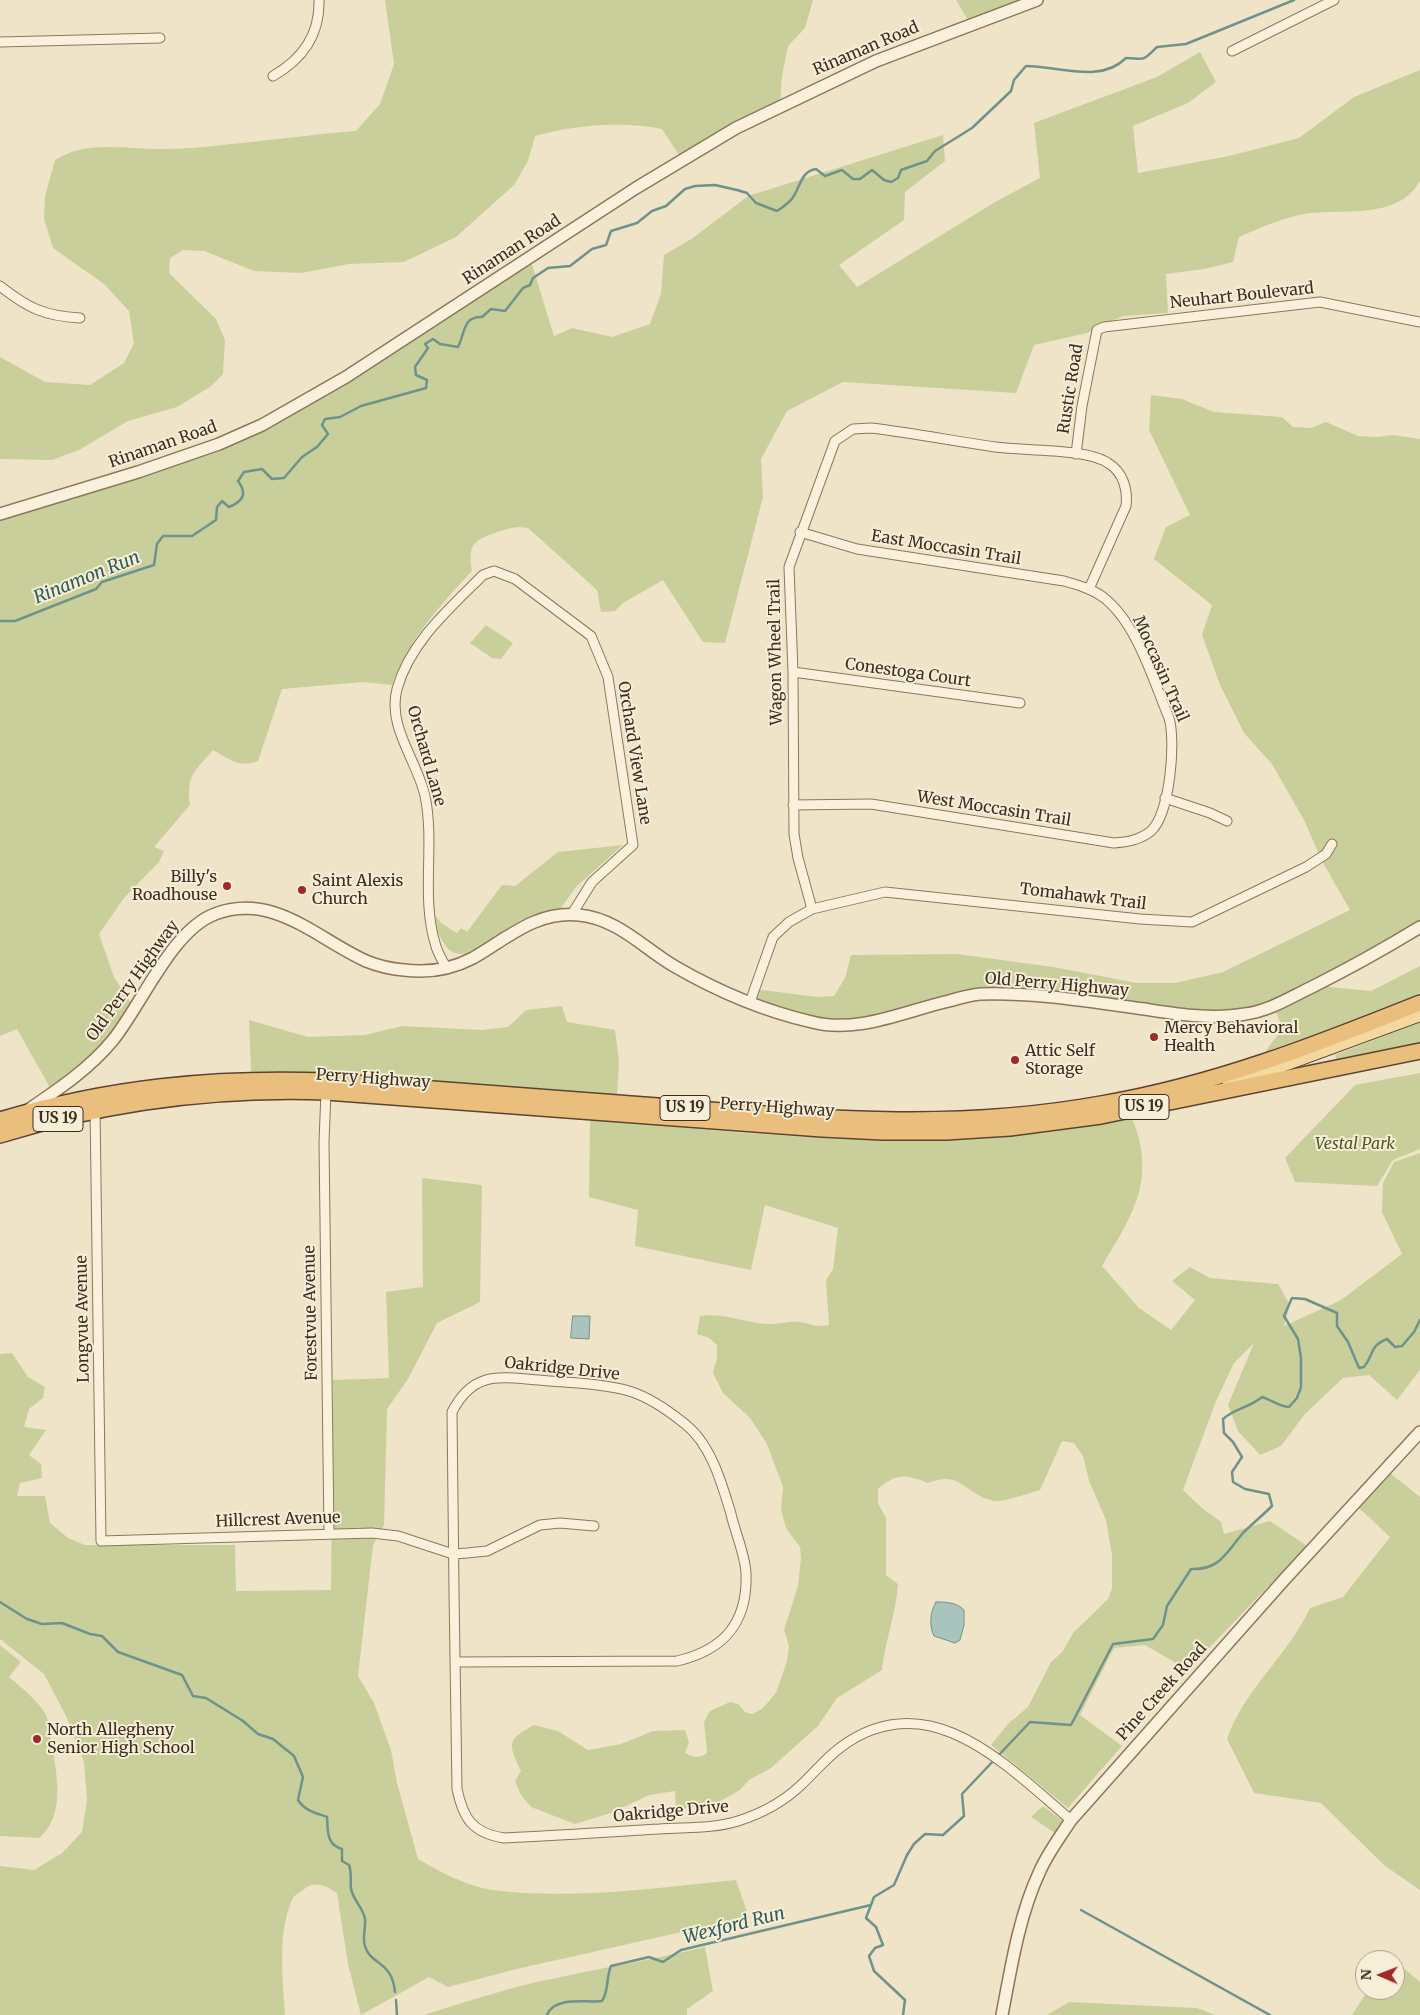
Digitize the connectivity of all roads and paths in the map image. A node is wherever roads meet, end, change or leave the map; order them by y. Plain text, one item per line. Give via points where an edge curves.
1 (319, 0) edge
2 (1037, 0) edge
3 (1334, 0) edge
4 (160, 38) dead end
5 (0, 42) edge
6 (1232, 51) dead end
7 (273, 76) dead end
8 (0, 286) edge
9 (80, 318) dead end
10 (1420, 322) edge
11 (1097, 330) joint
12 (1076, 454) junction
13 (0, 514) edge
14 (800, 532) junction
15 (1089, 589) junction
16 (591, 636) joint
17 (793, 672) junction
18 (1020, 703) dead end
19 (1165, 798) junction
20 (793, 805) junction
21 (1227, 822) dead end
22 (1332, 844) dead end
23 (812, 909) junction
24 (572, 914) junction
25 (1420, 927) edge
26 (446, 968) junction
27 (750, 1002) junction
28 (1420, 1004) edge
29 (1420, 1014) edge
30 (1420, 1051) edge
31 (326, 1092) junction
32 (1187, 1098) junction
33 (95, 1104) junction
34 (24, 1113) junction
35 (0, 1120) edge
36 (21, 1129) junction
37 (0, 1135) edge
38 (1420, 1432) edge
39 (594, 1526) dead end
40 (329, 1534) junction
41 (101, 1541) joint
42 (453, 1554) junction
43 (455, 1662) junction
44 (1071, 1820) junction
45 (1002, 2015) edge

1 - 7 street via 317,26 310,43 300,56
2 - 13 street, Rinaman Road via 876,61 736,128 636,188 346,377 262,424 219,444 138,472
3 - 6 street
4 - 5 street
8 - 9 street via 40,312
10 - 11 street, Neuhart Boulevard via 1320,302 1113,325
11 - 12 street, Rustic Road
12 - 14 street, Wagon Wheel Trail via 995,447 871,428 853,429 835,441
12 - 15 street, Wagon Wheel Trail via 1107,462 1121,476 1127,498
14 - 15 street, East Moccasin Trail via 857,549 1057,580
14 - 17 street, Wagon Wheel Trail via 789,567
15 - 19 street, Moccasin Trail via 1103,597 1125,620 1169,718 1173,745
16 - 24 street, Orchard View Lane via 608,677 633,845 592,882
16 - 26 street, Orchard Lane via 515,579 499,572 483,575 424,637 408,663 395,700 396,717 425,797 430,916 435,944
17 - 18 street, Conestoga Court
17 - 20 street, Wagon Wheel Trail
19 - 20 street, West Moccasin Trail via 1153,830 1143,837 1114,843 870,804
19 - 21 street
20 - 23 street, Wagon Wheel Trail via 795,848
22 - 23 street, Tomahawk Trail via 1326,854 1306,867 1192,922 885,892
23 - 27 street via 789,922 773,937
24 - 26 street, Old Perry Highway via 540,918 470,960
24 - 27 street, Old Perry Highway via 615,924 669,963 710,986
25 - 27 street, Old Perry Highway via 1381,952 1270,1008 1246,1014 1175,1014 1036,997 977,994 865,1023 840,1026 814,1023
26 - 34 street, Old Perry Highway via 414,971 368,962 296,921 268,910 243,908 218,913 196,925 180,941 124,1025 92,1062
28 - 33 highway, Perry Highway / US 19 via 1278,1058 1192,1085 1099,1105 978,1119 853,1120 306,1080 201,1081 152,1086
29 - 32 main road, Perry Highway / US 19
30 - 32 highway
31 - 32 highway, Perry Highway / US 19 via 883,1132 946,1132 1040,1125
31 - 33 highway, Perry Highway / US 19 via 222,1094
31 - 40 street, Forestvue Avenue
33 - 34 highway, Perry Highway / US 19
33 - 36 highway, Perry Highway / US 19
33 - 41 street, Longvue Avenue
34 - 35 highway, Perry Highway / US 19
34 - 36 street
36 - 37 highway, Perry Highway / US 19
38 - 44 street, Pine Creek Road
39 - 42 street via 545,1524 487,1551
40 - 41 street, Hillcrest Avenue
40 - 42 street, Hillcrest Avenue via 398,1536
42 - 43 street, Oakridge Drive
42 - 43 street, Oakridge Drive via 452,1412 472,1386 495,1376 629,1391 687,1425 712,1458 746,1571 739,1618 730,1634 697,1656 677,1661
43 - 44 street, Oakridge Drive via 457,1789 461,1808 478,1830 492,1836 586,1834 737,1822 778,1802 799,1787 841,1747 856,1738 874,1730 906,1724 944,1728 970,1740
44 - 45 street, Pine Creek Road via 1044,1862 1032,1889

